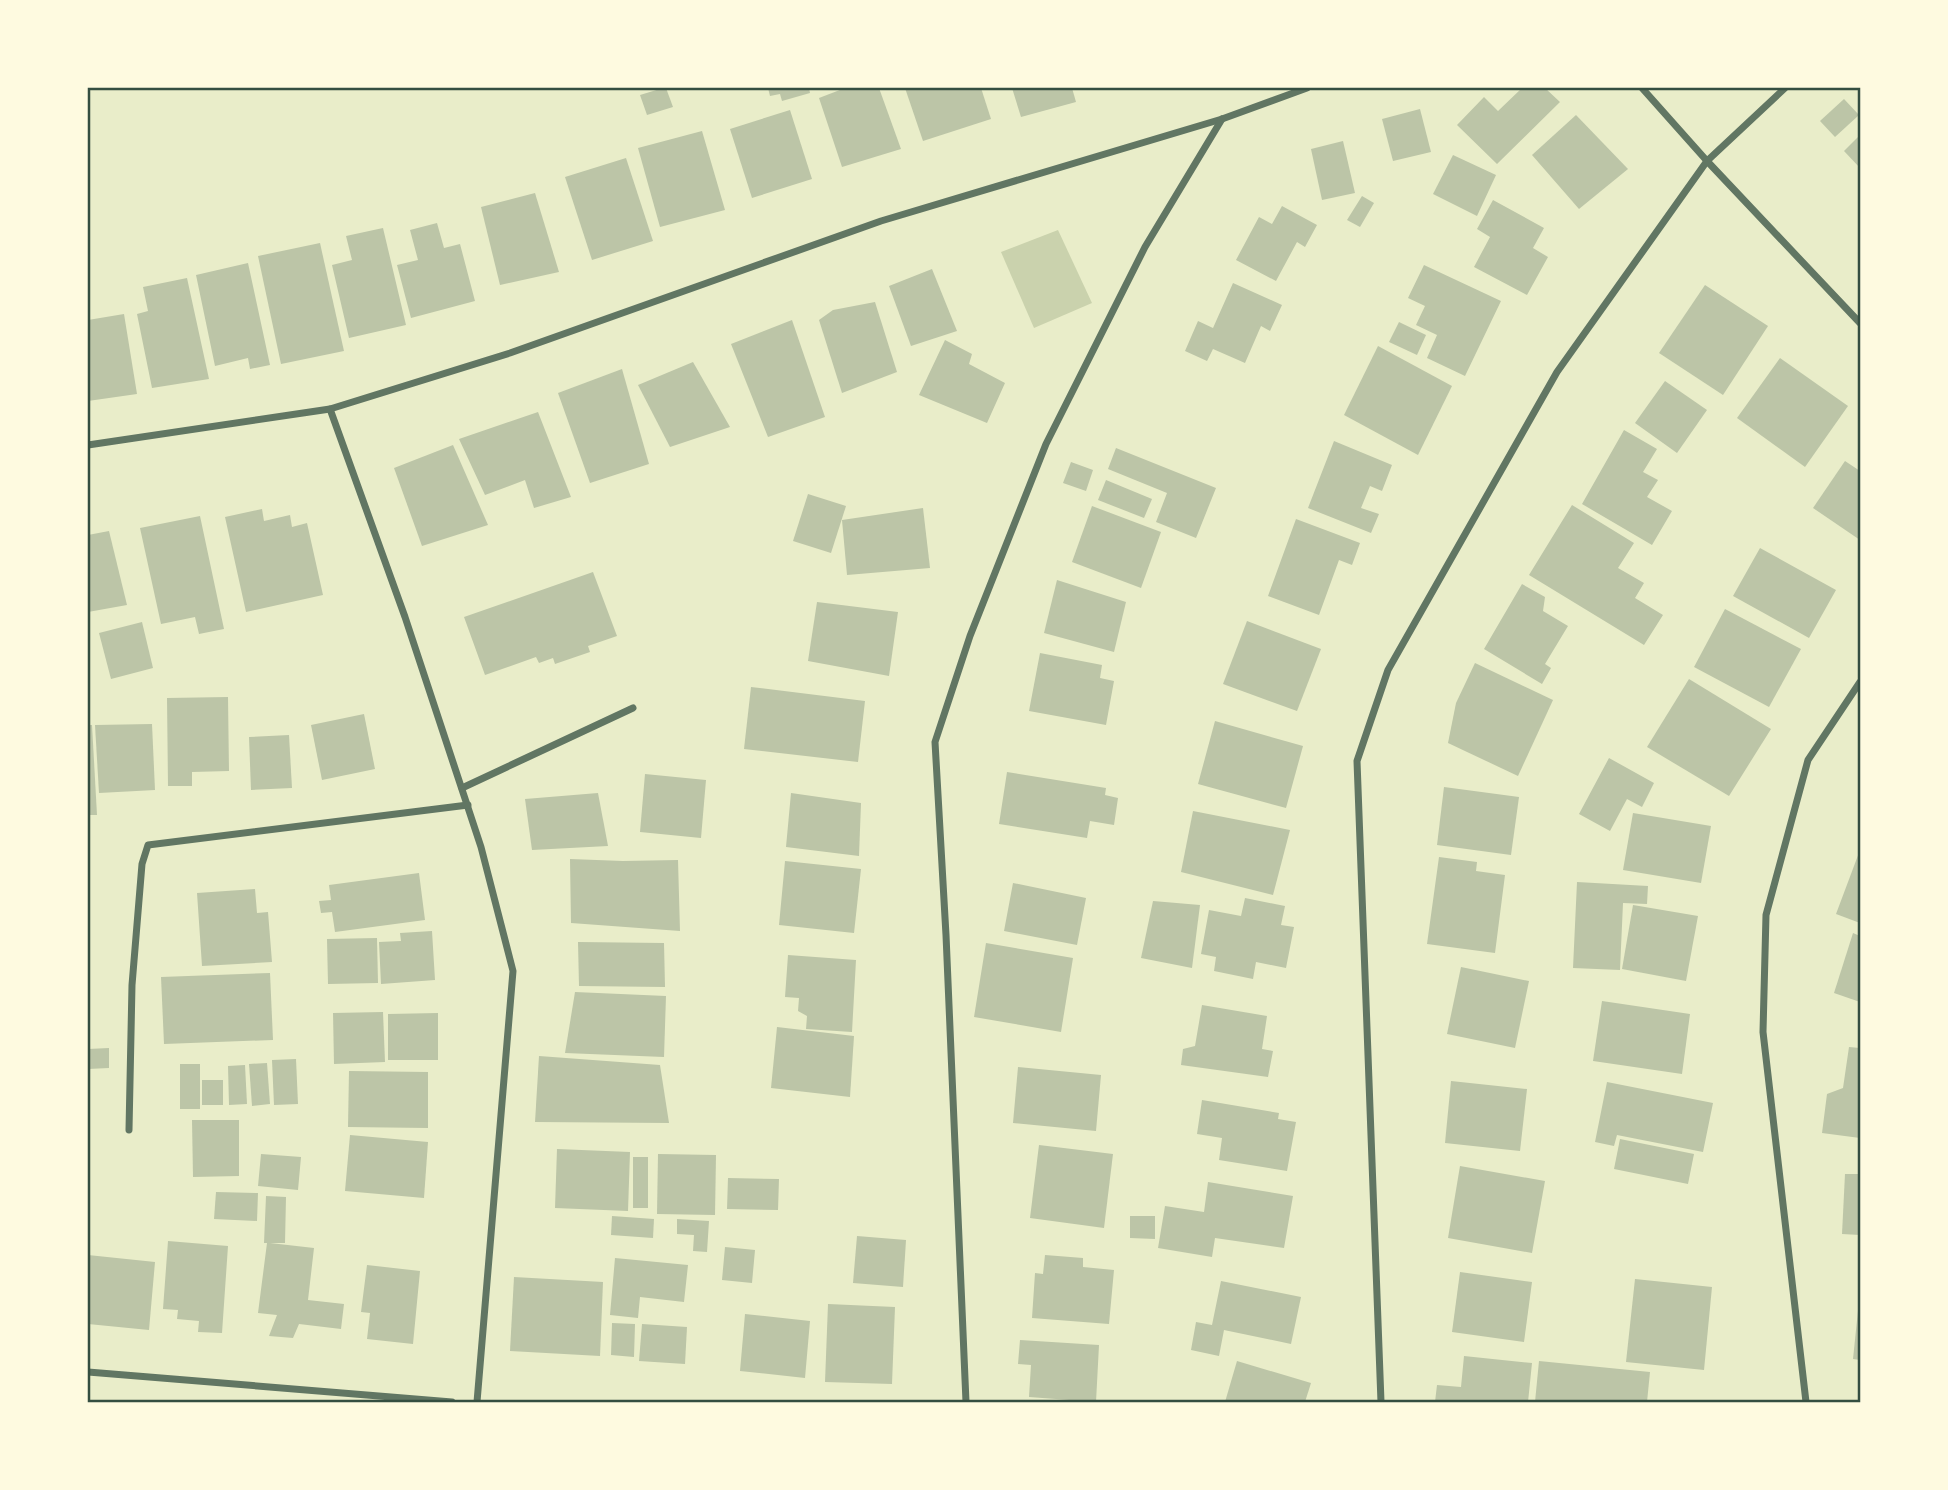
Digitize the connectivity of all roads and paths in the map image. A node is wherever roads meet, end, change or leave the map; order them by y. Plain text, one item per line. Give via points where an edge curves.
1 (1307, 88) edge
2 (1642, 88) edge
3 (1785, 88) edge
4 (1222, 119) junction
5 (1707, 161) junction
6 (1860, 323) edge
7 (330, 409) junction
8 (88, 445) edge
9 (1860, 682) edge
10 (633, 709) dead end
11 (462, 788) junction
12 (467, 805) junction
13 (129, 1130) dead end
14 (88, 1372) edge
15 (452, 1402) edge
16 (477, 1402) edge
17 (966, 1402) edge
18 (1381, 1402) edge
19 (1806, 1402) edge

1 - 4 street
2 - 5 street
3 - 5 street
4 - 7 street via 881,221 510,353
4 - 17 street via 1145,247 1046,444 970,636 935,742
5 - 6 street
5 - 18 street via 1557,372 1388,670 1357,761
7 - 8 street
7 - 11 street
9 - 19 street via 1808,761 1766,915 1763,1031
10 - 11 street
11 - 12 street
12 - 13 street via 148,845 142,864 132,985
12 - 16 street via 513,971
14 - 15 street

